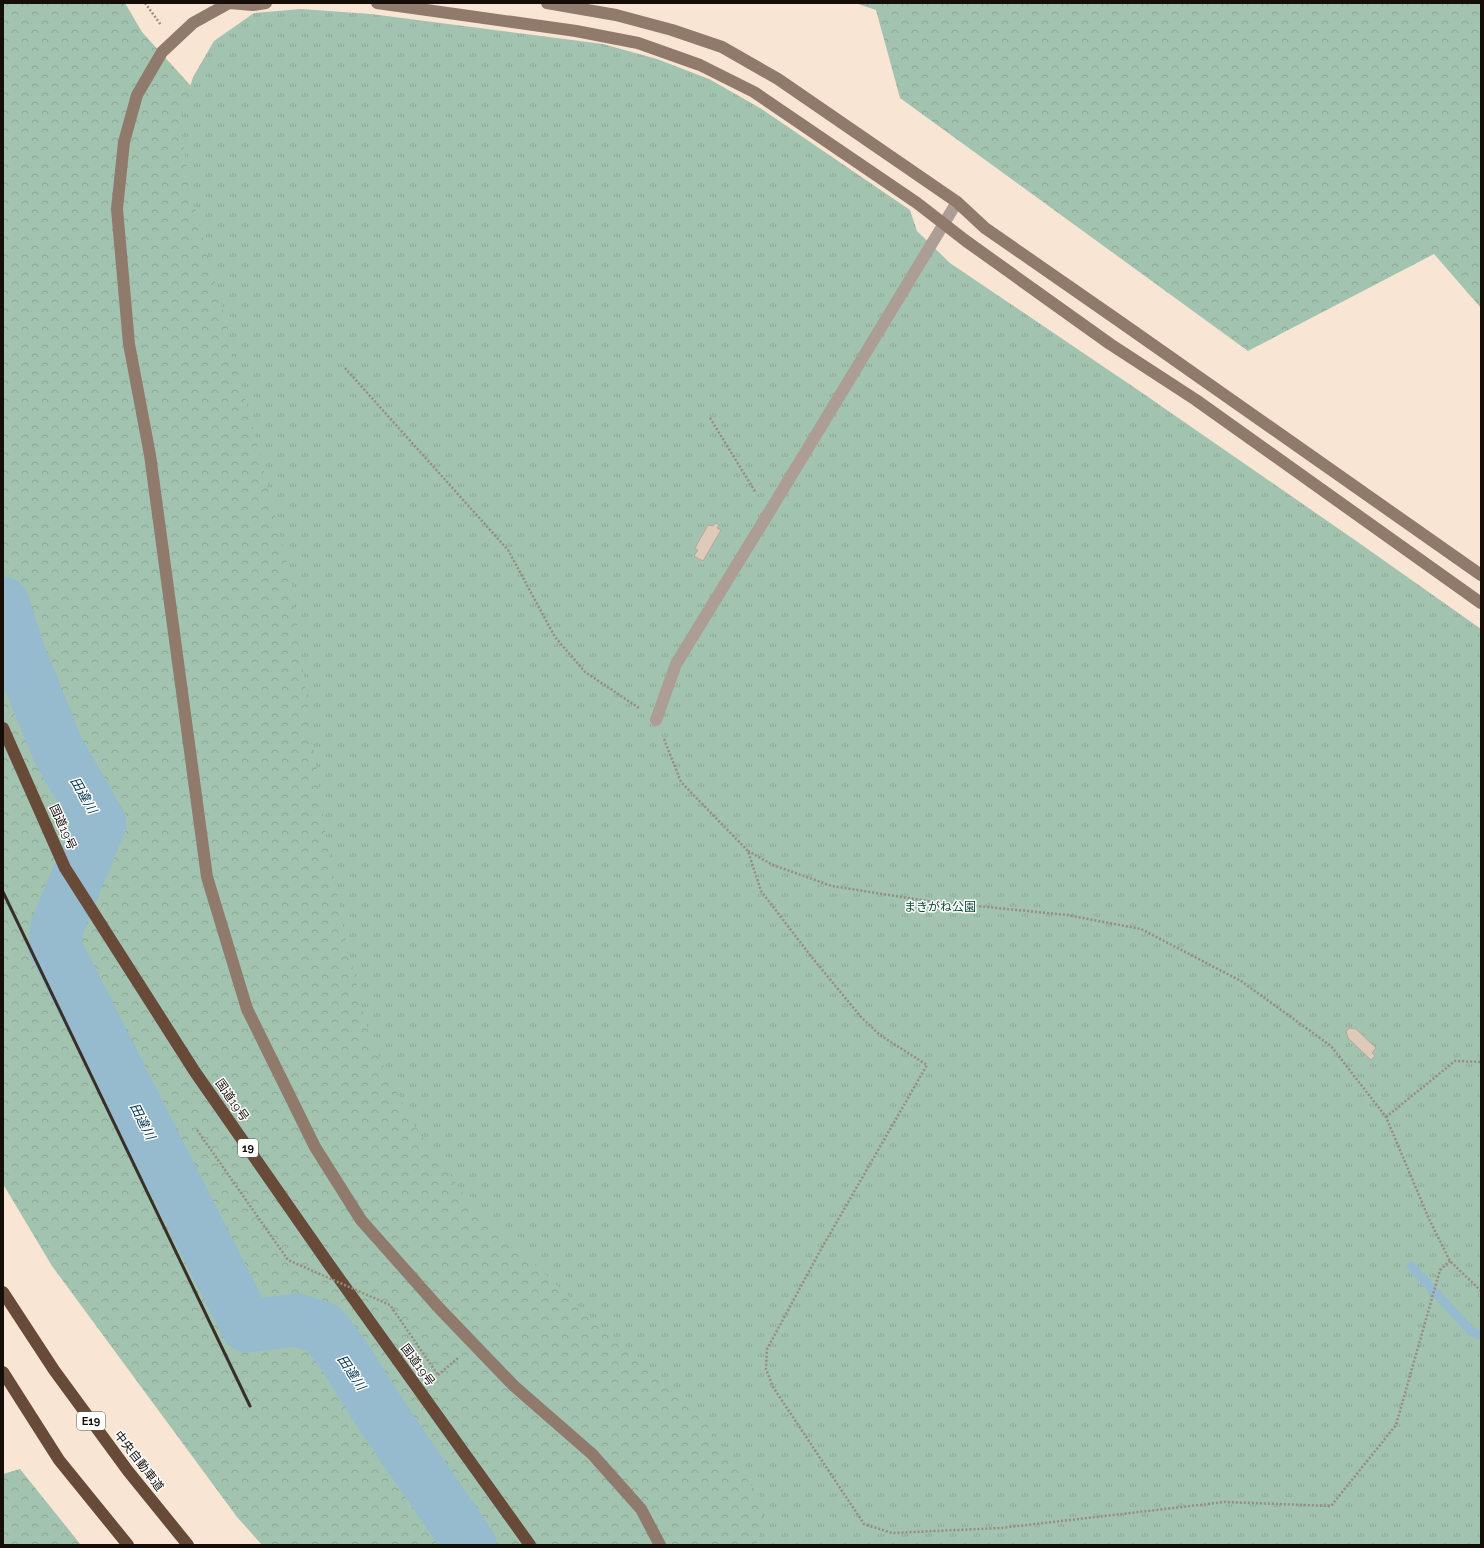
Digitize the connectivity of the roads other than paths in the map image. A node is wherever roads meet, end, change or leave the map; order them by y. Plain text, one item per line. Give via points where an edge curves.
1 (229, 3) edge
2 (266, 3) edge
3 (377, 3) edge
4 (547, 3) edge
5 (956, 202) junction
6 (943, 223) junction
7 (1481, 575) edge
8 (1481, 603) edge
9 (656, 720) road end
10 (3, 728) edge
11 (3, 1292) edge
12 (3, 1372) edge
13 (128, 1545) edge
14 (188, 1545) edge
15 (530, 1545) edge
16 (660, 1545) edge

1 - 2 street
1 - 16 street via 193,23 162,52 137,95 124,142 117,209 129,344 150,455 207,877 247,1009 315,1147 361,1220 439,1308 514,1386 592,1454 641,1509
3 - 6 street via 607,36 638,43 700,65 772,103
4 - 5 street via 616,15 672,30 722,48 778,79
5 - 6 lane
5 - 7 street via 985,228
6 - 8 street via 1104,340 1196,400
6 - 9 lane via 676,664
10 - 15 highway, 国道19号 / 19 via 65,868 195,1072
11 - 14 highway, 中央自動車道 / E19 via 54,1370 128,1471
12 - 13 highway via 60,1460

